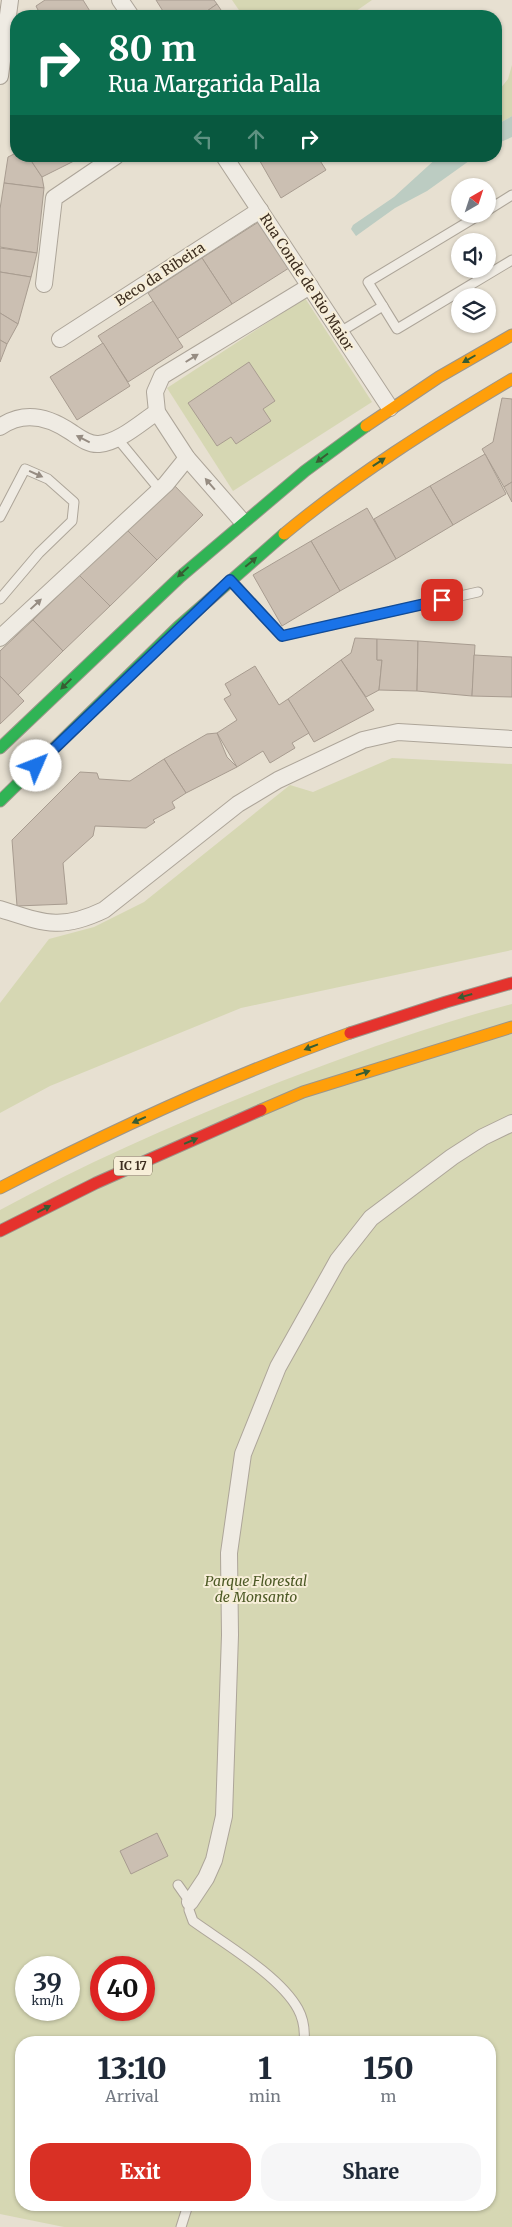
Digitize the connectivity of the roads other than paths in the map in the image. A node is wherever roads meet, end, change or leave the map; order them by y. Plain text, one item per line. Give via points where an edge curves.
1 (10, 0) edge
2 (3, 26) edge
3 (0, 76) edge
4 (107, 162) edge
5 (228, 162) edge
6 (512, 195) edge
7 (496, 205) edge
8 (260, 210) junction
9 (465, 223) edge
10 (512, 260) edge
11 (44, 284) dead end
12 (310, 286) junction
13 (383, 306) junction
14 (340, 332) junction
15 (512, 335) edge
16 (60, 339) dead end
17 (512, 379) edge
18 (390, 408) junction
19 (157, 412) junction
20 (0, 427) edge
21 (117, 438) junction
22 (187, 458) junction
23 (159, 490) junction
24 (0, 517) edge
25 (242, 521) junction
26 (230, 580) junction
27 (478, 592) dead end
28 (0, 599) edge
29 (0, 638) edge
30 (512, 739) edge
31 (0, 748) edge
32 (0, 801) edge
33 (0, 909) edge
34 (512, 983) edge
35 (512, 1027) edge
36 (512, 1123) edge
37 (0, 1188) edge
38 (0, 1231) edge
39 (178, 1885) dead end
40 (190, 1902) junction
41 (305, 2036) edge
42 (186, 2211) edge
43 (181, 2227) edge

1 - 2 street
2 - 3 street
4 - 11 street via 54,198
5 - 8 street, Rua Conde de Rio Maior
6 - 7 lane
8 - 12 street, Rua Conde de Rio Maior
8 - 16 street, Beco da Ribeira
9 - 13 lane via 368,282
10 - 13 lane via 397,329
12 - 14 street, Rua Conde de Rio Maior
19 -> 12 street via 155,392 162,376
13 - 14 lane
14 - 18 street, Rua Conde de Rio Maior
15 -> 18 main road
26 -> 17 main road via 366,470
18 -> 25 main road
19 - 21 street
19 - 22 street
21 -> 20 street via 99,444 86,442 59,424 35,416 7,422
21 - 23 lane
22 - 23 street
25 -> 22 street
29 -> 23 street
24 -> 28 lane via 25,469 48,479 74,502 72,521
25 -> 31 main road via 180,575 116,642
26 - 27 lane via 282,636
26 - 32 main road via 136,662
30 - 33 street via 398,732 363,740 278,780 238,804 104,910 87,918 66,924 42,923
34 -> 37 main road via 369,1026 248,1072 125,1126
38 -> 35 main road, IC 17 via 113,1175 303,1092
36 - 40 street via 452,1157 371,1218 338,1260 275,1376 243,1454 229,1554 230,1634 224,1816 214,1860
39 - 40 lane
40 - 41 lane via 193,1921 264,1972 288,1995 303,2020
42 - 43 lane

